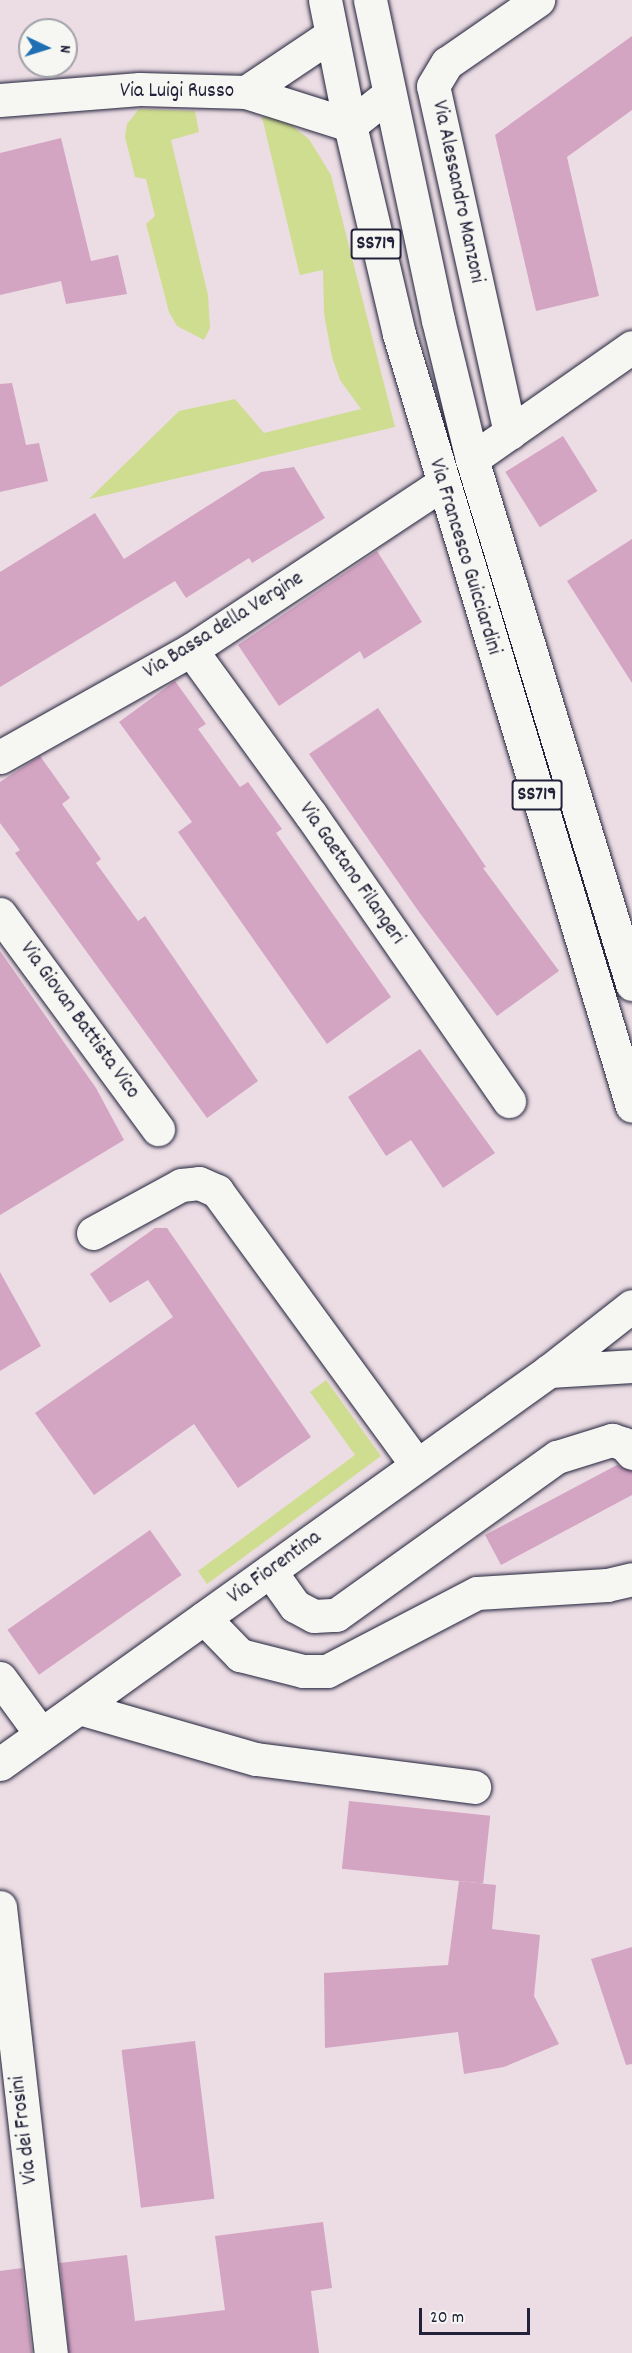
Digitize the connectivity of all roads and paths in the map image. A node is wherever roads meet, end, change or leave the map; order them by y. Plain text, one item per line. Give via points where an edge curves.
1 (325, 0) edge
2 (370, 0) edge
3 (538, 0) edge
4 (331, 34) junction
5 (246, 92) junction
6 (388, 95) junction
7 (0, 100) edge
8 (350, 125) junction
9 (632, 347) edge
10 (510, 433) junction
11 (472, 459) junction
12 (442, 484) junction
13 (191, 650) junction
14 (0, 757) edge
15 (0, 914) edge
16 (632, 984) edge
17 (509, 1101) dead end
18 (632, 1106) edge
19 (158, 1129) dead end
20 (93, 1233) dead end
21 (632, 1306) edge
22 (632, 1366) edge
23 (549, 1371) junction
24 (632, 1454) edge
25 (417, 1466) junction
26 (270, 1571) junction
27 (632, 1579) edge
28 (204, 1618) junction
29 (0, 1678) edge
30 (79, 1708) junction
31 (41, 1734) junction
32 (0, 1764) edge
33 (474, 1787) dead end
34 (0, 1907) edge
35 (51, 2353) edge

1 - 4 street, Via Francesco Guicciardini / SS719
2 - 6 street, Via Francesco Guicciardini / SS719
3 - 10 street, Via Alessandro Manzoni via 447,63 434,86
4 - 5 street
4 - 8 street, Via Francesco Guicciardini / SS719
5 - 7 street, Via Luigi Russo via 140,89
5 - 8 street, Via Luigi Russo
6 - 8 street
6 - 11 street, Via Francesco Guicciardini / SS719
8 - 12 street, Via Francesco Guicciardini / SS719 via 384,278
9 - 10 street
10 - 11 street
11 - 16 street, Via Francesco Guicciardini / SS719
12 - 13 street, Via Bassa della Vergine
12 - 18 street, Via Francesco Guicciardini / SS719
13 - 14 street, Via Bassa della Vergine
13 - 17 street, Via Gaetano Filangeri
15 - 19 street, Via Giovan Battista Vico
20 - 25 street via 181,1185 199,1182 217,1191
21 - 23 street, Via Fiorentina
22 - 23 street
23 - 25 street, Via Fiorentina
24 - 26 street via 624,1444 612,1440 557,1457 336,1615 314,1616 295,1606
25 - 26 street, Via Fiorentina
26 - 28 street, Via Fiorentina
27 - 28 street via 607,1585 477,1593 344,1664 316,1672 264,1664 240,1655
28 - 30 street, Via Fiorentina
29 - 31 street
30 - 31 street, Via Fiorentina
30 - 33 street via 256,1759
31 - 32 street, Via Fiorentina
34 - 35 street, Via dei Frosini

